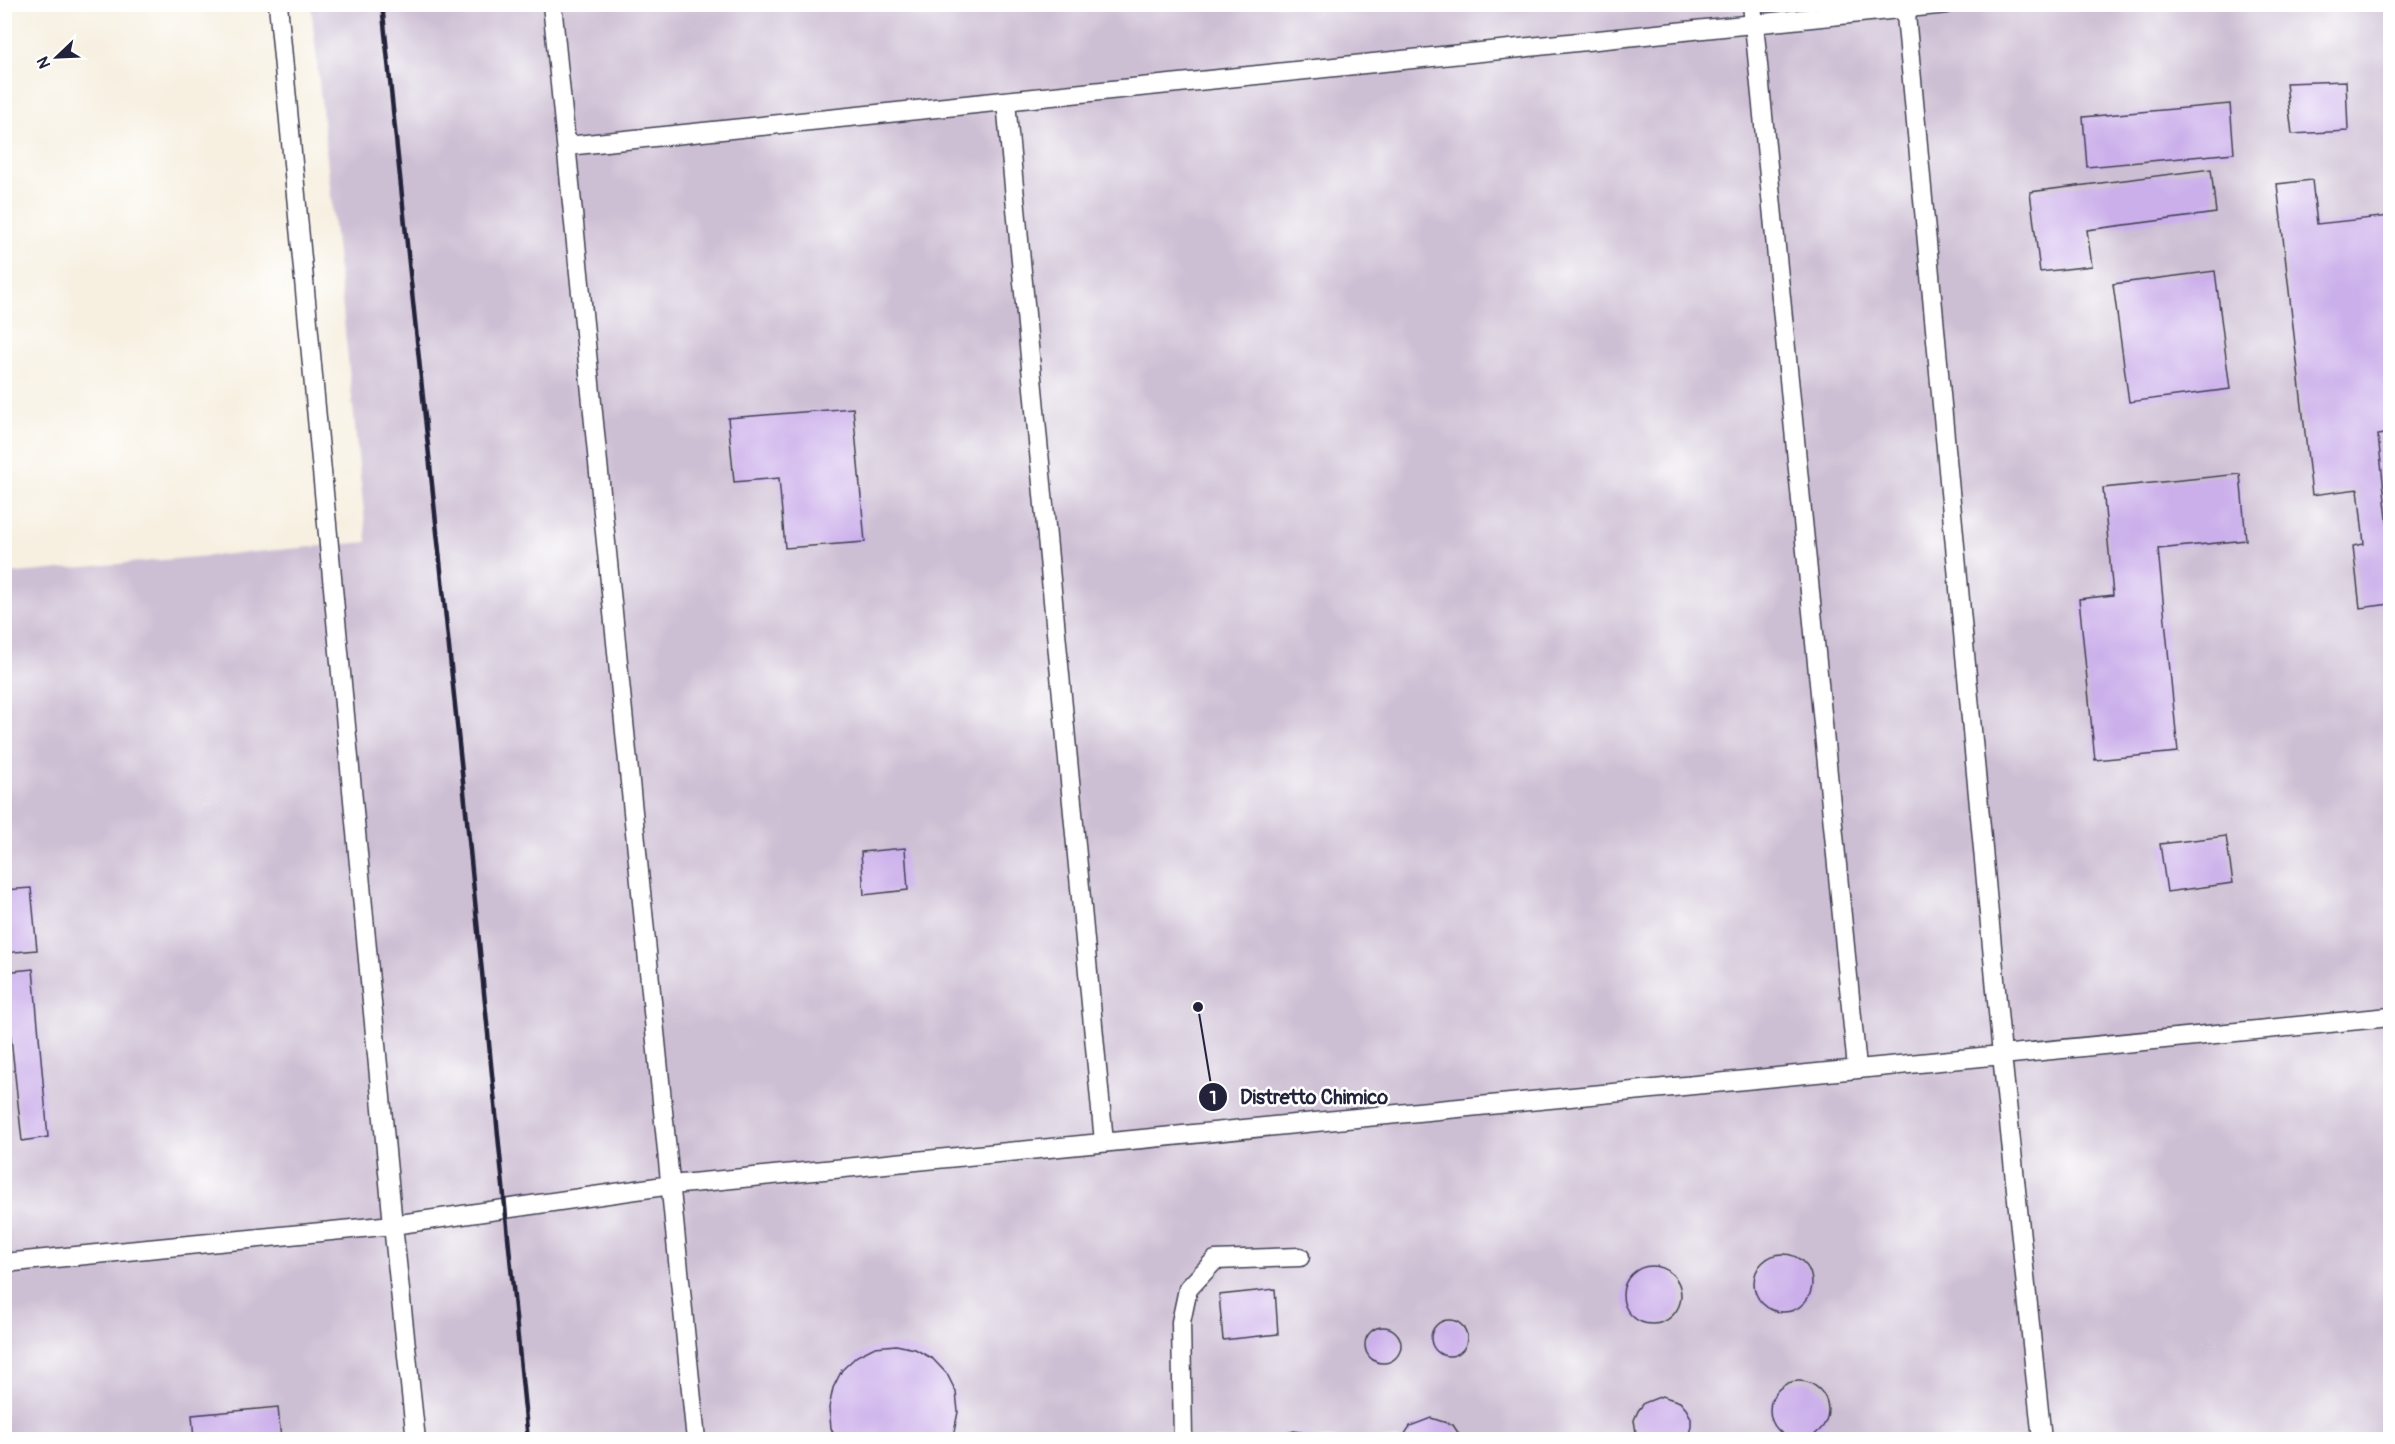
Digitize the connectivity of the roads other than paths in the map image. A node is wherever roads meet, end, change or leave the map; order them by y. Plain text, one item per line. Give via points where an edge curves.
1 (278, 4) edge
2 (552, 4) edge
3 (1752, 4) edge
4 (1947, 4) edge
5 (1905, 7) edge
6 (1754, 25) junction
7 (1006, 102) junction
8 (567, 146) junction
9 (2391, 1017) edge
10 (2002, 1055) junction
11 (1857, 1068) junction
12 (1104, 1142) junction
13 (671, 1185) junction
14 (393, 1225) junction
15 (1300, 1257) dead end
16 (4, 1263) edge
17 (416, 1440) edge
18 (696, 1440) edge
19 (1183, 1440) edge
20 (2042, 1440) edge

1 - 14 lane
2 - 8 lane
3 - 6 lane
4 - 5 lane
5 - 6 lane
5 - 10 lane
6 - 7 lane
6 - 11 lane
7 - 8 lane
7 - 12 lane
8 - 13 lane
9 - 10 lane
10 - 11 lane
10 - 20 lane
11 - 12 lane
12 - 13 lane
13 - 14 lane
13 - 18 lane
14 - 16 lane
14 - 17 lane
15 - 19 lane via 1215,1260 1188,1289 1181,1322

